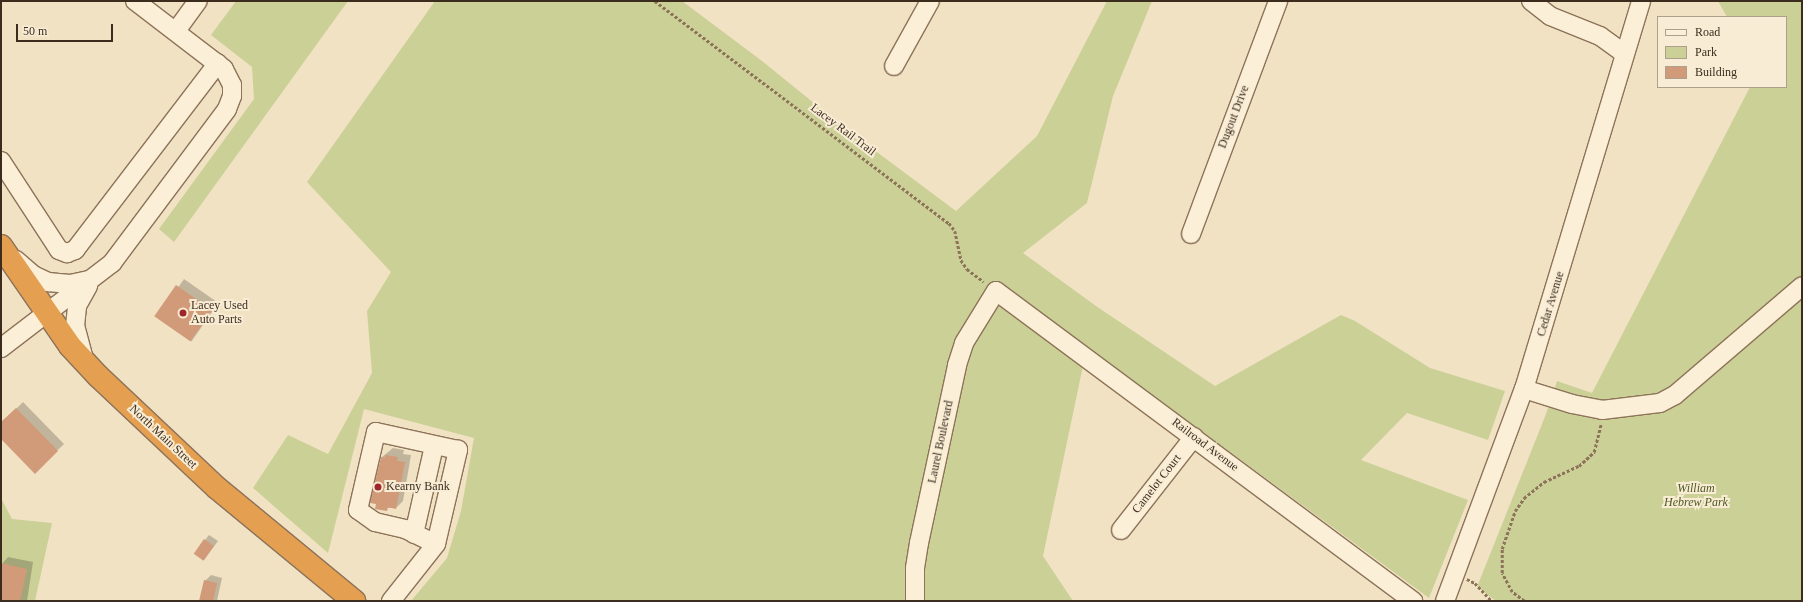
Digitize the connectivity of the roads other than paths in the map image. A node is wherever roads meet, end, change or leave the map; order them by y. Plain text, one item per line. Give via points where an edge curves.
1 (135, 1) edge
2 (198, 1) edge
3 (1278, 1) edge
4 (1531, 1) edge
5 (1641, 1) edge
6 (925, 3) edge
7 (176, 32) junction
8 (1623, 53) junction
9 (218, 63) junction
10 (894, 66) dead end
11 (1, 161) edge
12 (1190, 234) dead end
13 (2, 248) edge
14 (93, 278) junction
15 (1802, 286) edge
16 (996, 291) joint
17 (46, 313) junction
18 (1, 348) edge
19 (85, 362) junction
20 (1524, 389) junction
21 (1194, 437) junction
22 (434, 446) junction
23 (1121, 530) dead end
24 (414, 534) junction
25 (436, 544) junction
26 (354, 601) edge
27 (391, 601) edge
28 (915, 601) edge
29 (1412, 601) edge
30 (1445, 601) edge

1 - 7 street
2 - 7 street
3 - 12 street, Dugout Drive
4 - 8 street via 1550,16 1600,36
5 - 8 street, Cedar Avenue
6 - 10 street
7 - 9 street
8 - 20 street, Cedar Avenue
9 - 11 street via 75,250 67,253 59,250
9 - 14 street via 232,85 232,96 227,109 124,249
13 - 14 street via 33,275 48,282 70,284
13 - 17 highway, North Main Street
14 - 17 street
14 - 19 street via 77,306 74,326 78,346
15 - 20 street via 1675,395 1660,403 1602,410 1572,404
16 - 21 street, Railroad Avenue
16 - 28 street, Laurel Boulevard via 964,343 957,365 919,543 915,568
17 - 18 street
17 - 19 highway, North Main Street
19 - 26 highway, North Main Street via 217,488
20 - 30 street, Cedar Avenue
21 - 23 street, Camelot Court
21 - 29 street, Railroad Avenue
22 - 24 street
22 - 24 street via 376,432 358,510 375,522 405,529
22 - 25 street via 458,450
24 - 25 street
25 - 27 street

